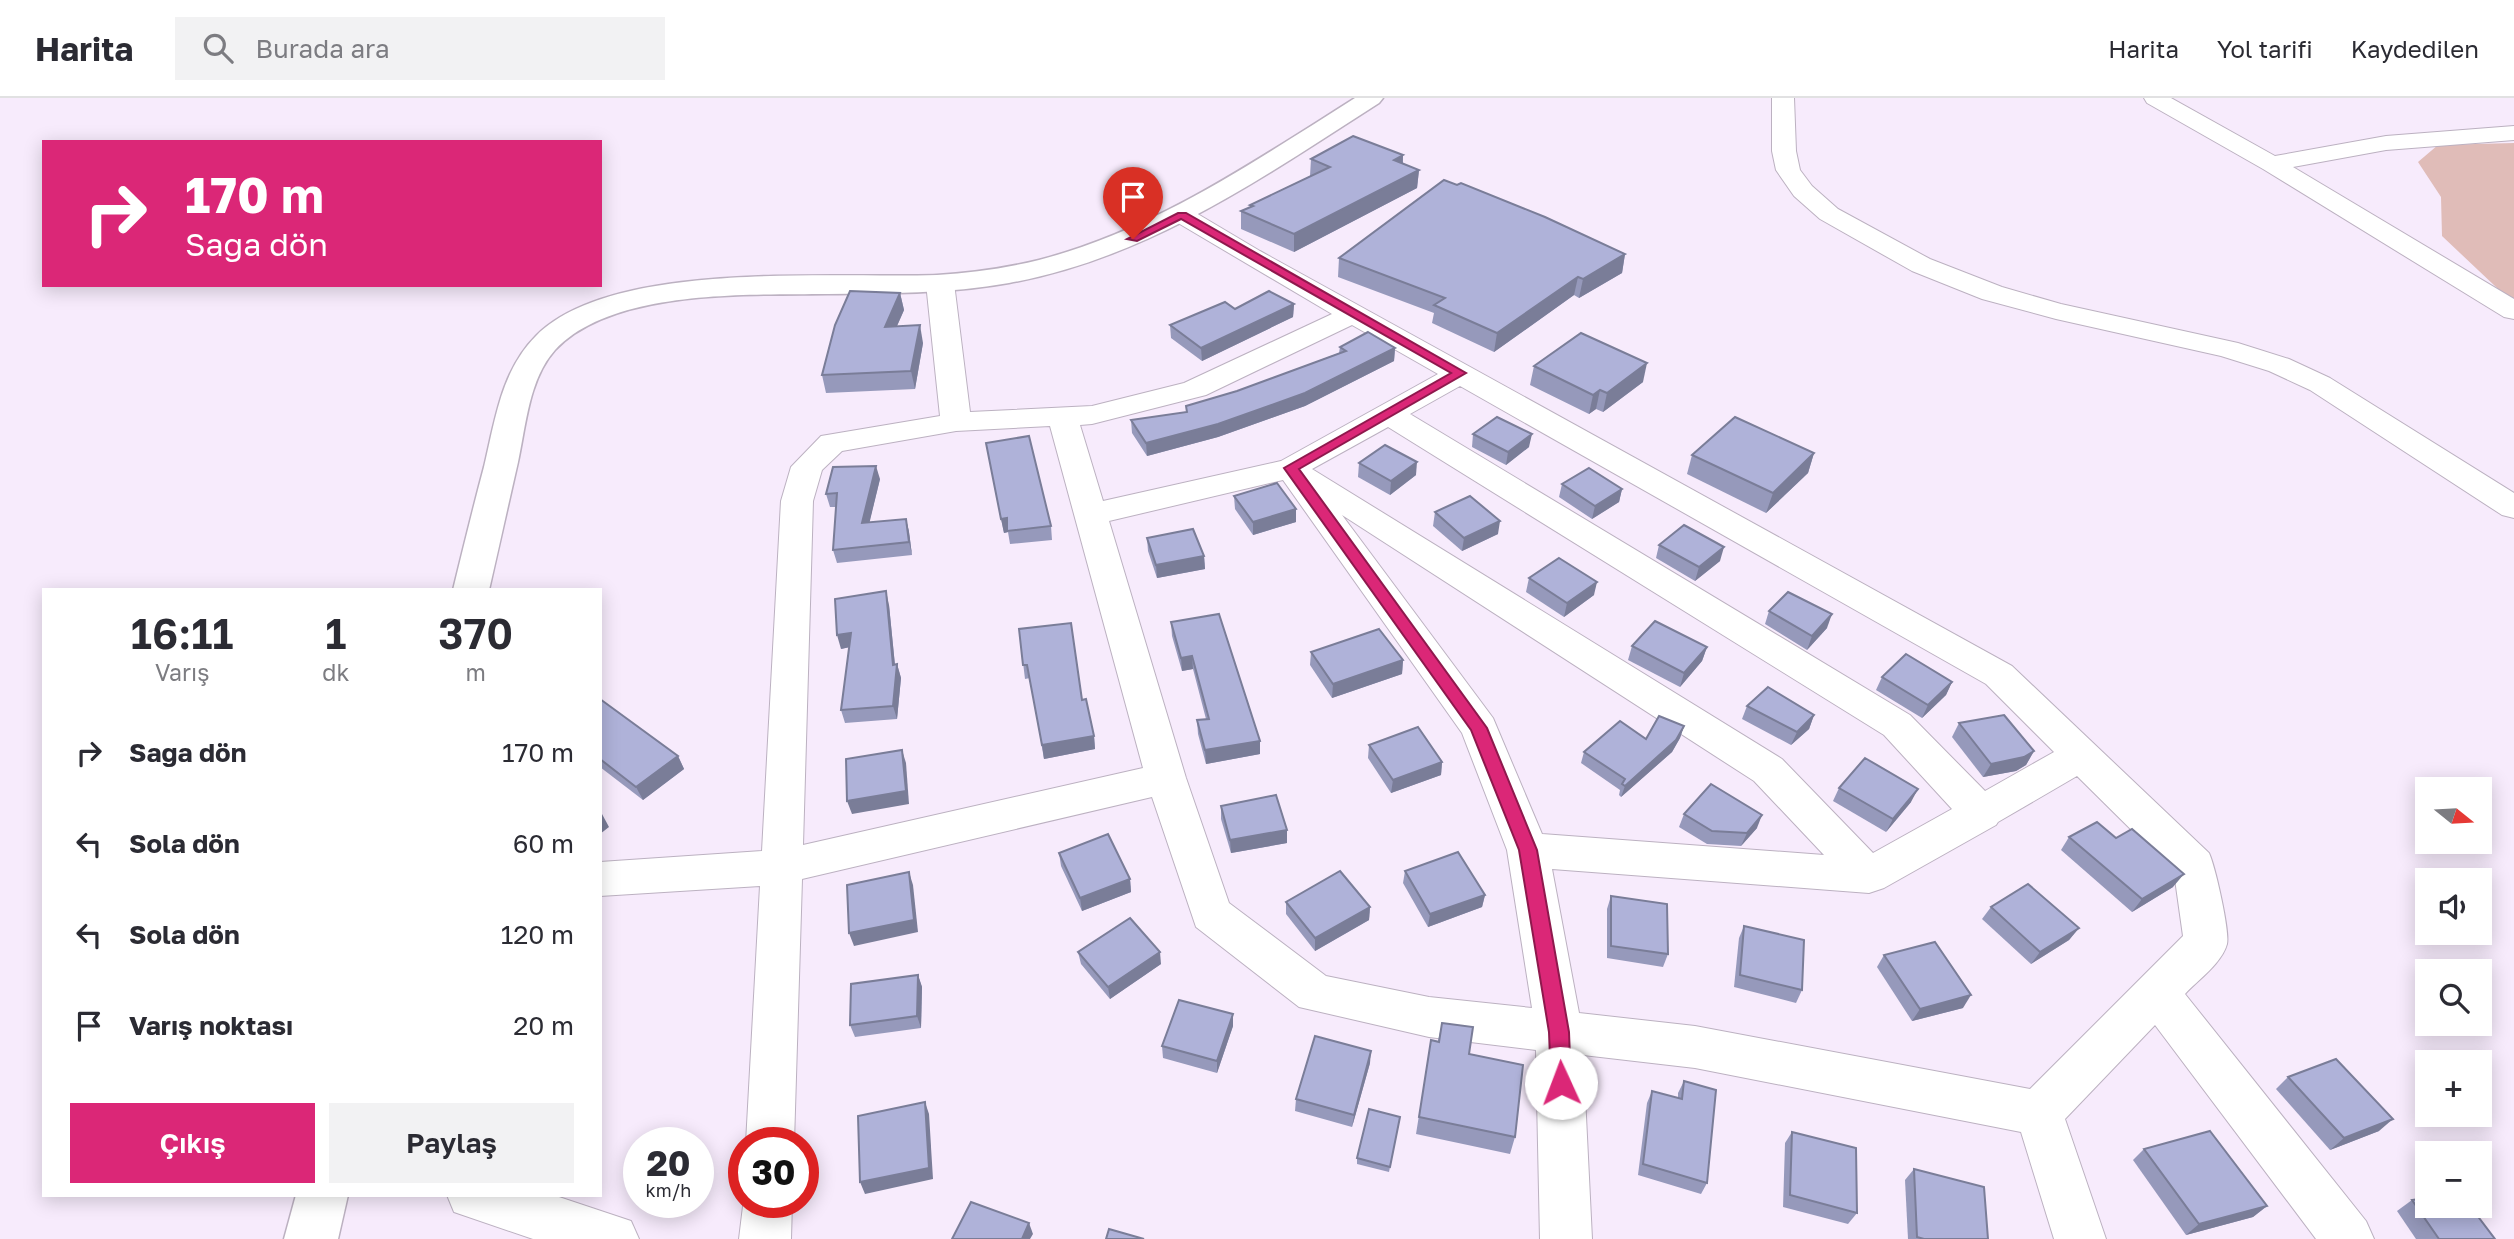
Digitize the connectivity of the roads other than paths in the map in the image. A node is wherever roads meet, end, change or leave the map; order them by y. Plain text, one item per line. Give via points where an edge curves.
1 (1371, 98) edge
2 (1783, 98) edge
3 (2154, 98) edge
4 (2514, 133) edge
5 (2271, 164) junction
6 (1182, 215) junction
7 (940, 283) junction
8 (2514, 311) edge
9 (1354, 314) junction
10 (1460, 373) junction
11 (1388, 414) junction
12 (1062, 416) junction
13 (956, 422) junction
14 (1291, 468) junction
15 (2514, 508) edge
16 (1090, 515) junction
17 (471, 588) edge
18 (2081, 755) junction
19 (1166, 778) junction
20 (1982, 814) junction
21 (1528, 850) junction
22 (781, 867) junction
23 (1869, 876) junction
24 (602, 879) edge
25 (2156, 992) junction
26 (1559, 1032) junction
27 (2039, 1112) junction
28 (771, 1127) edge
29 (322, 1197) edge
30 (478, 1197) edge
31 (766, 1218) edge
32 (311, 1239) edge
33 (613, 1239) edge
34 (765, 1239) edge
35 (1566, 1239) edge
36 (2080, 1239) edge
37 (2347, 1239) edge

1 - 6 street
2 - 15 street via 1788,170 1802,191 1829,214 1921,265 1993,293 2228,348 2279,365 2320,384
3 - 5 street
4 - 5 street via 2386,143
5 - 8 street
6 - 7 street via 1084,256 1010,274
6 - 9 street
7 - 13 street
7 - 17 street via 752,287 658,295 608,306 560,330 527,364 520,384
9 - 10 street
9 - 12 street via 1195,389 1092,415
10 - 11 street
10 - 18 street via 1999,675
11 - 14 street
11 - 20 street via 1897,725
12 - 13 street
12 - 16 street
13 - 22 street via 832,443 807,467 797,501
14 - 16 street
14 - 21 street via 1479,728
14 - 23 street via 1768,770
16 - 19 street
18 - 20 street
18 - 25 street via 2193,865 2206,942
19 - 22 street
19 - 26 street via 1211,914 1315,993 1429,1017
20 - 23 street
21 - 23 street
21 - 26 street
22 - 24 street
22 - 28 street
25 - 27 street
25 - 37 street
26 - 27 street via 1695,1047
26 - 35 street
27 - 36 street
29 - 32 street
30 - 33 street
31 - 34 street

